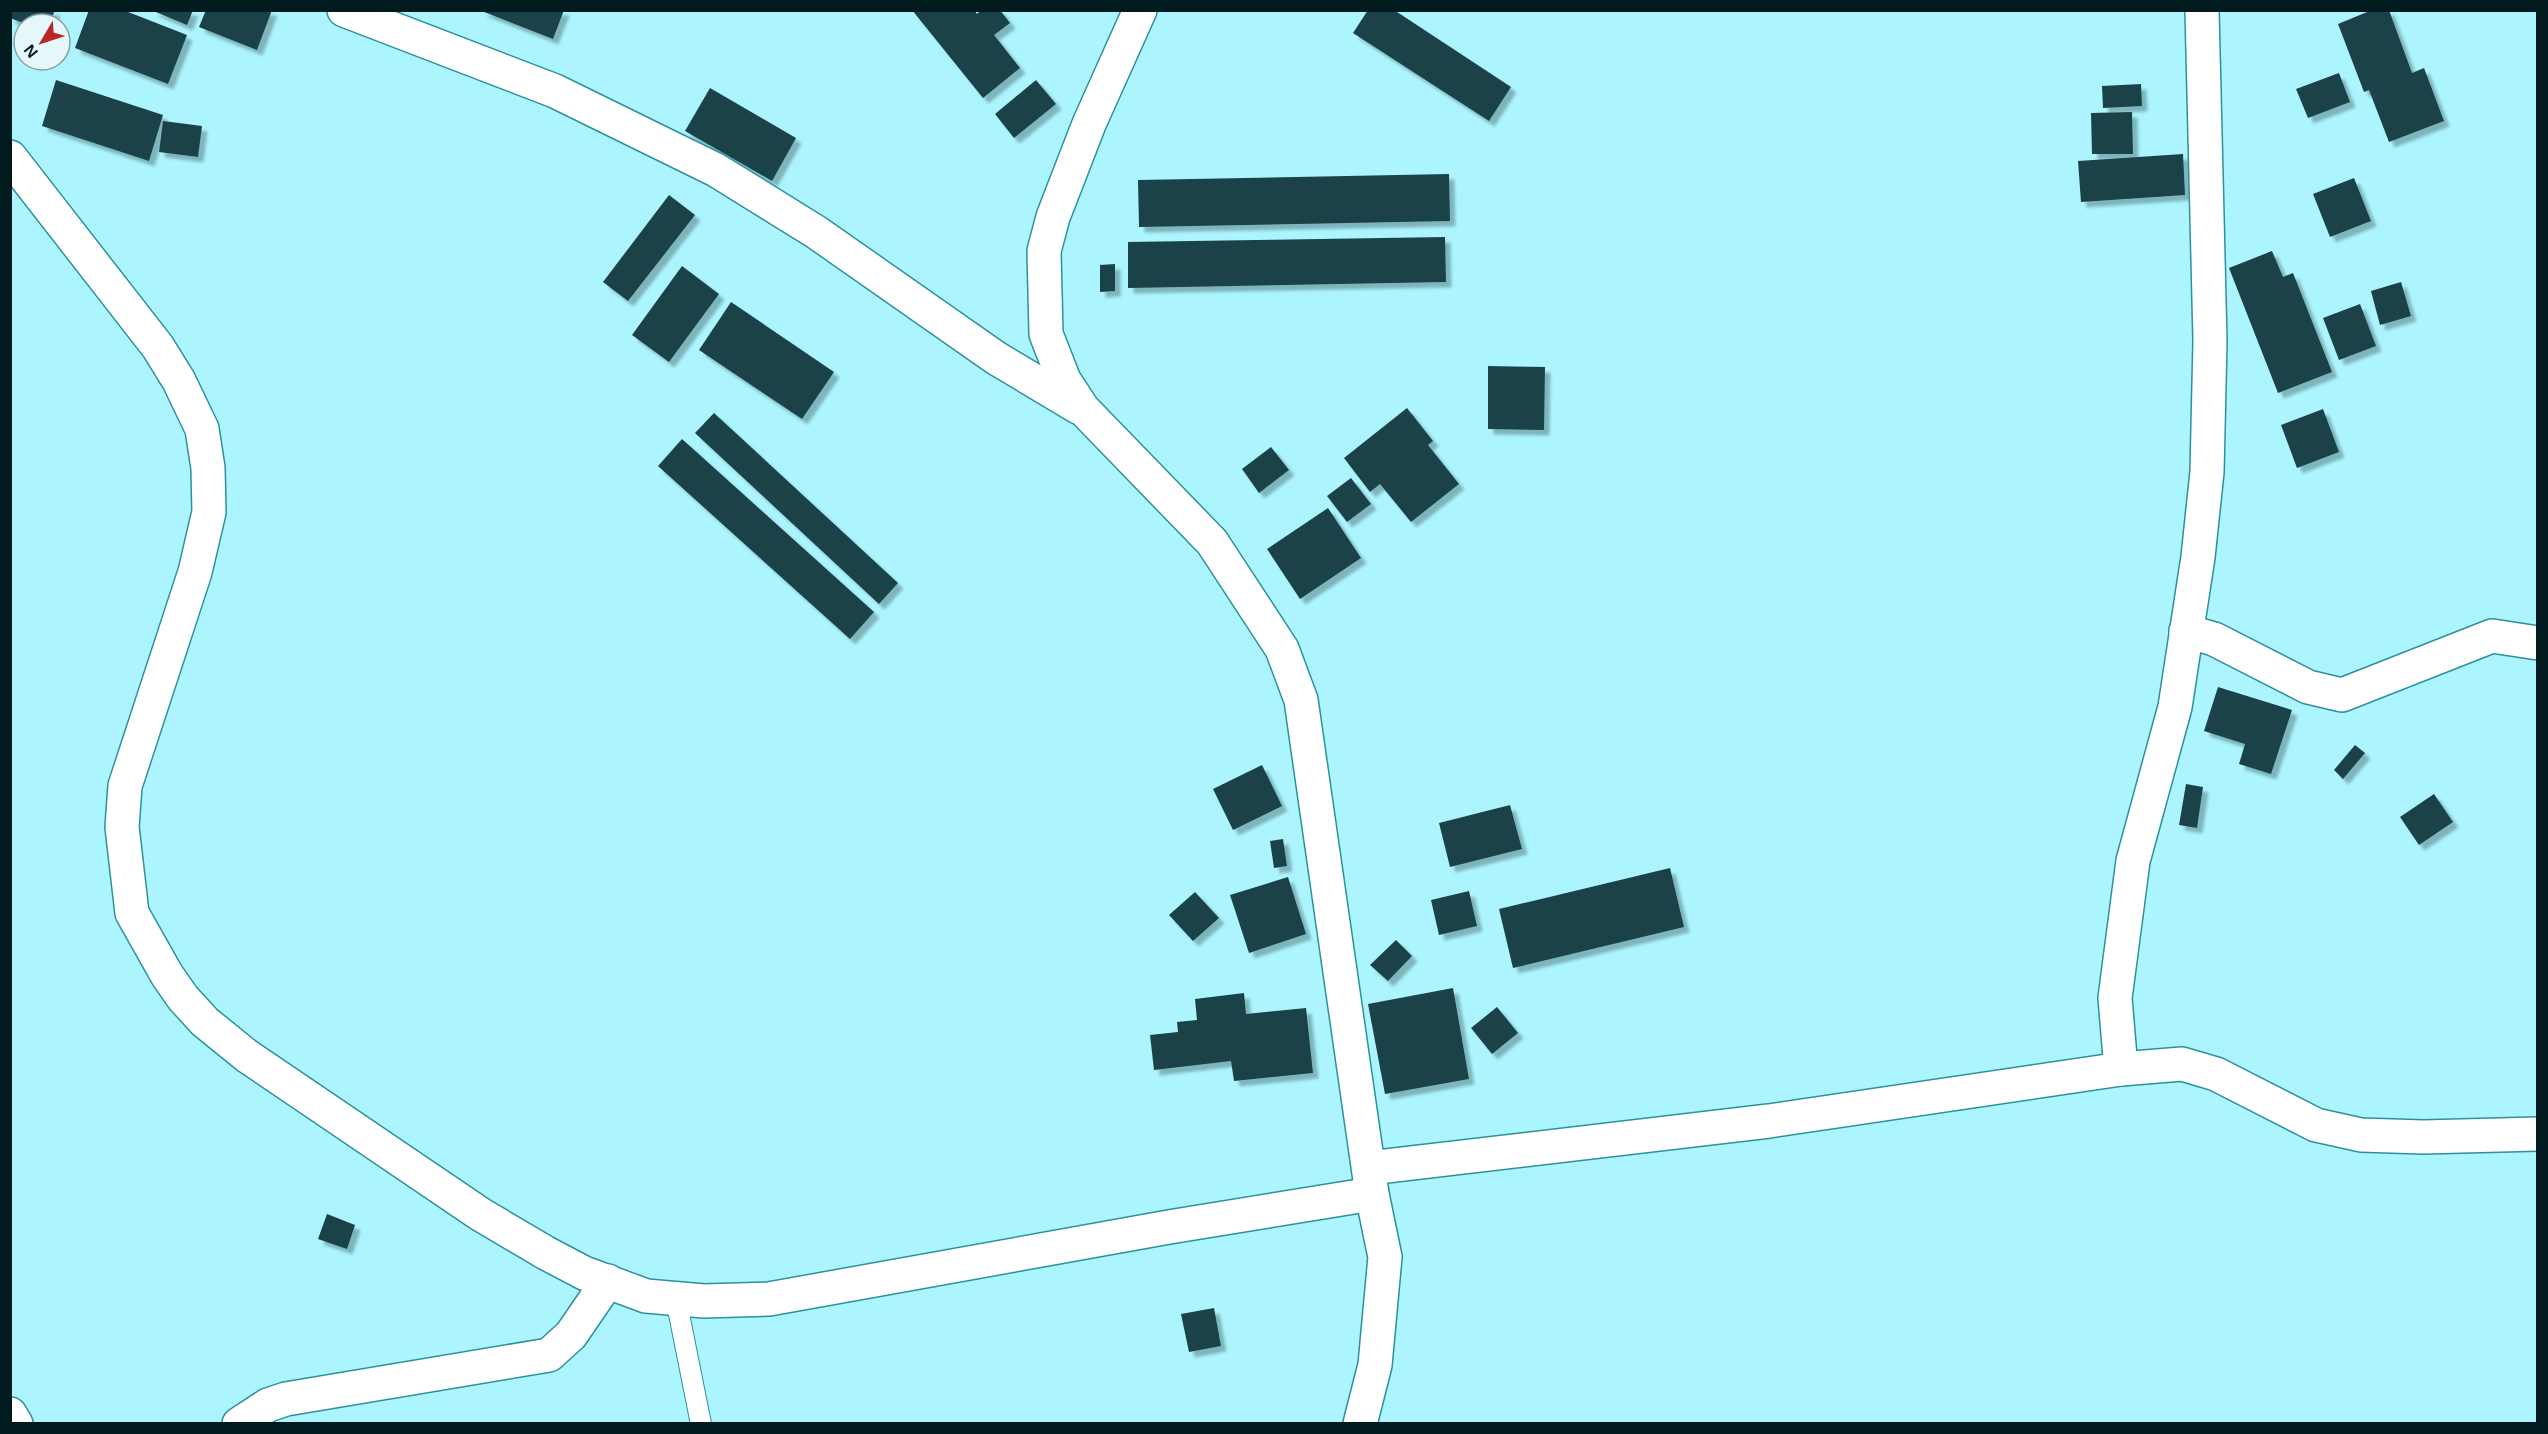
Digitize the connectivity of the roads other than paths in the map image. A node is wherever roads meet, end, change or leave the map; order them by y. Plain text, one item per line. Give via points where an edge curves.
1 (344, 10) edge
2 (1140, 10) edge
3 (2202, 10) edge
4 (10, 157) edge
5 (1083, 410) junction
6 (2186, 631) junction
7 (2538, 643) edge
8 (2121, 1069) junction
9 (2538, 1134) edge
10 (1371, 1181) junction
11 (608, 1281) junction
12 (676, 1299) junction
13 (10, 1414) edge
14 (16, 1424) edge
15 (239, 1424) edge
16 (701, 1424) edge
17 (1360, 1424) edge

1 - 5 street via 555,91 716,170 816,232 996,358
2 - 5 street via 1085,135 1044,251 1046,334 1064,380
3 - 6 street via 2210,340 2207,472
4 - 11 street via 158,347 202,429 209,512 195,572 125,786 125,872 132,913 183,998 246,1056 516,1236 584,1273
5 - 10 street via 1212,542 1282,649 1301,700
6 - 7 street via 2214,639 2308,687 2342,695 2492,636
6 - 8 street via 2175,707 2132,872 2115,998
8 - 9 street via 2182,1064 2216,1074 2316,1125 2361,1135
8 - 10 street
10 - 12 street via 1169,1227 770,1299
10 - 17 street via 1386,1257 1375,1365
11 - 12 street via 646,1296
11 - 15 street via 572,1335 549,1355 286,1399 268,1405
12 - 16 lane
13 - 14 street

